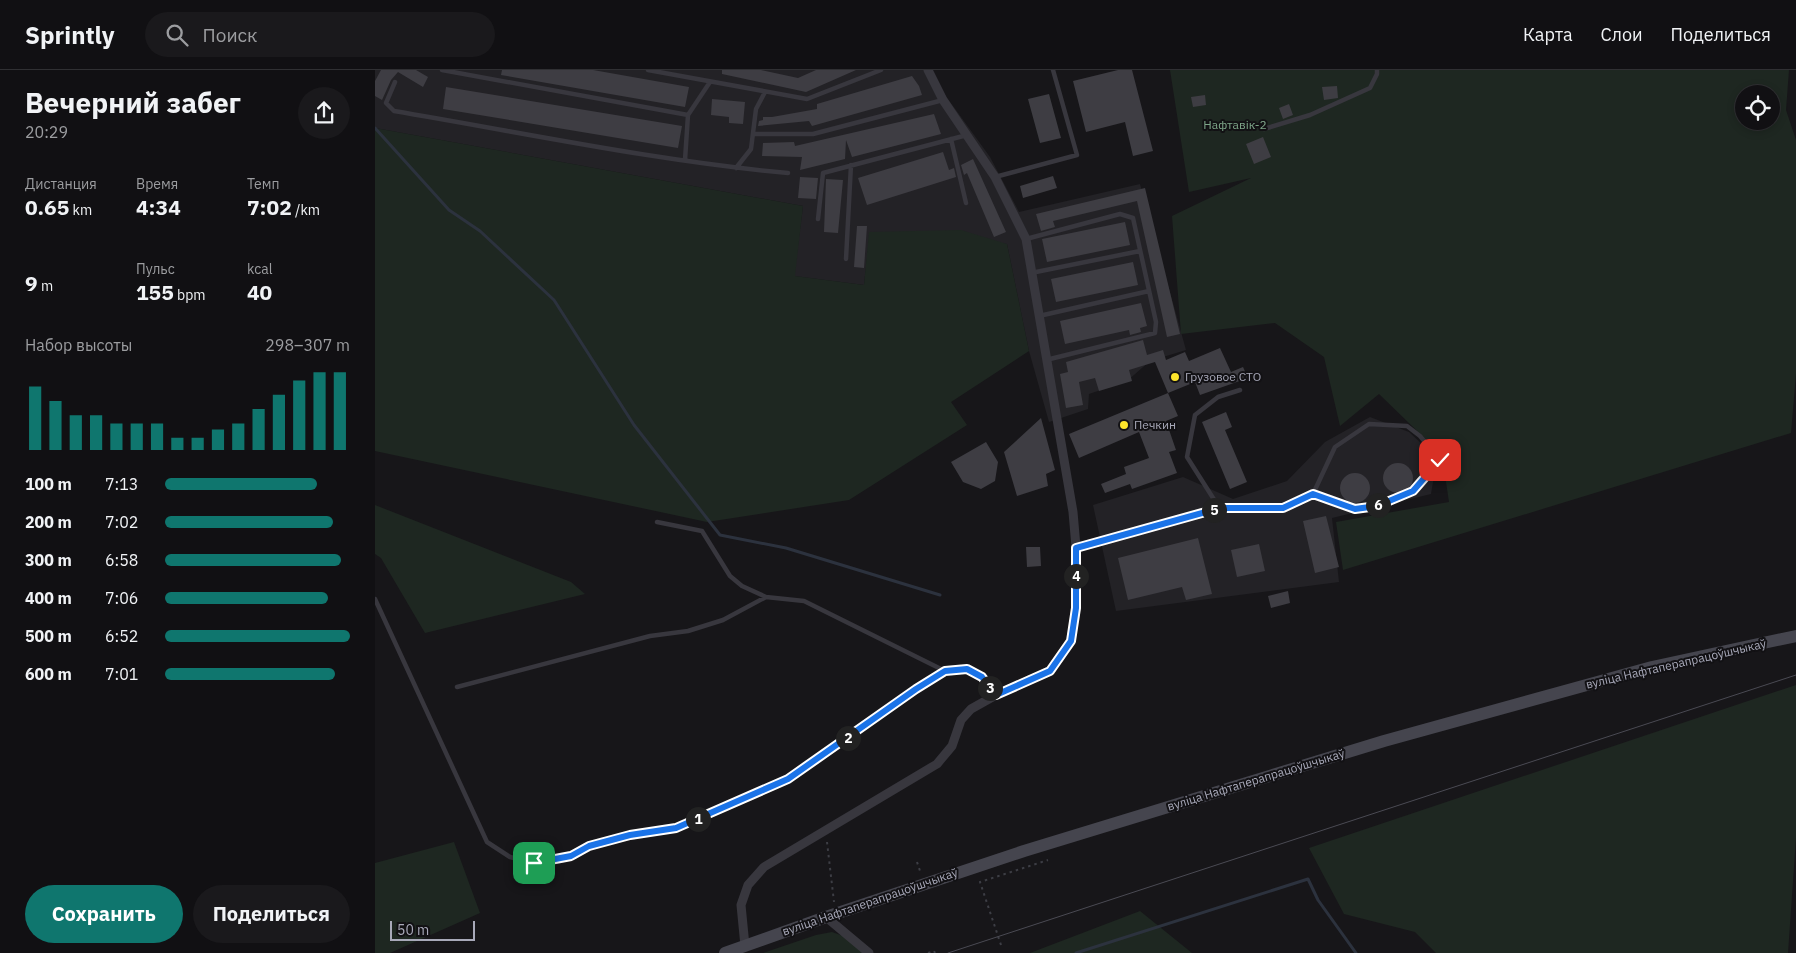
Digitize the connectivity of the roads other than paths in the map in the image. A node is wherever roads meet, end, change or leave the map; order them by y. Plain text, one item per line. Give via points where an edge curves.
1 (442, 70) edge
2 (648, 70) edge
3 (879, 70) edge
4 (927, 70) edge
5 (1053, 70) edge
6 (1377, 70) edge
7 (395, 82) dead end
8 (710, 82) junction
9 (765, 92) junction
10 (943, 100) junction
11 (688, 114) junction
12 (1264, 129) dead end
13 (754, 134) junction
14 (967, 135) junction
15 (951, 139) junction
16 (685, 160) junction
17 (851, 165) junction
18 (736, 168) junction
19 (788, 173) dead end
20 (995, 177) junction
21 (965, 204) dead end
22 (818, 219) dead end
23 (1026, 239) junction
24 (1140, 251) junction
25 (846, 259) dead end
26 (1031, 273) junction
27 (1149, 291) junction
28 (1039, 316) junction
29 (1046, 360) junction
30 (1240, 390) dead end
31 (1313, 494) junction
32 (1220, 508) junction
33 (657, 522) dead end
34 (1076, 548) junction
35 (766, 598) junction
36 (375, 599) edge
37 (1796, 636) edge
38 (945, 671) junction
39 (457, 687) dead end
40 (996, 695) junction
41 (831, 915) junction
42 (745, 946) junction
43 (725, 953) edge
44 (869, 953) edge

1 - 11 lane
2 - 8 lane
3 - 9 lane via 807,99
4 - 10 street
5 - 20 lane via 1077,155
6 - 12 lane via 1370,88 1310,115
7 - 16 lane via 386,103 394,111
8 - 9 lane
8 - 11 lane
9 - 13 lane via 756,109
10 - 13 lane via 813,134
10 - 14 street
11 - 16 lane
13 - 18 lane via 751,149
14 - 15 lane
14 - 20 street
15 - 17 lane
15 - 21 lane
16 - 18 lane
17 - 22 lane via 823,173
17 - 25 lane
18 - 19 lane
20 - 23 street
23 - 24 lane via 1120,214 1133,218
23 - 26 street
24 - 26 lane
24 - 27 lane
26 - 28 street
27 - 28 lane
27 - 29 lane via 1156,322 1155,333
28 - 29 street
29 - 34 street via 1073,512
30 - 32 lane via 1218,397 1195,415 1187,457
31 - 31 lane via 1335,447 1369,424 1407,426 1440,460 1413,491 1377,506 1355,509
31 - 32 lane via 1283,508
32 - 34 lane
33 - 35 lane via 702,531 730,576 741,586
34 - 40 street via 1076,608 1071,641 1050,671
35 - 38 lane via 804,601
35 - 39 lane via 723,620 688,631 650,636
36 - 38 lane via 487,842 510,857 534,863 571,856 589,846 630,835 676,828 788,779
37 - 41 main road, вуліца Нафтаперапрацоўшчыкаў via 1652,667 1384,741 1034,848
38 - 40 lane via 967,669 982,677
40 - 42 street via 971,709 961,720 952,746 937,764 764,867 748,885 741,905
41 - 42 main road, вуліца Нафтаперапрацоўшчыкаў
41 - 44 street
42 - 43 main road, вуліца Нафтаперапрацоўшчыкаў

